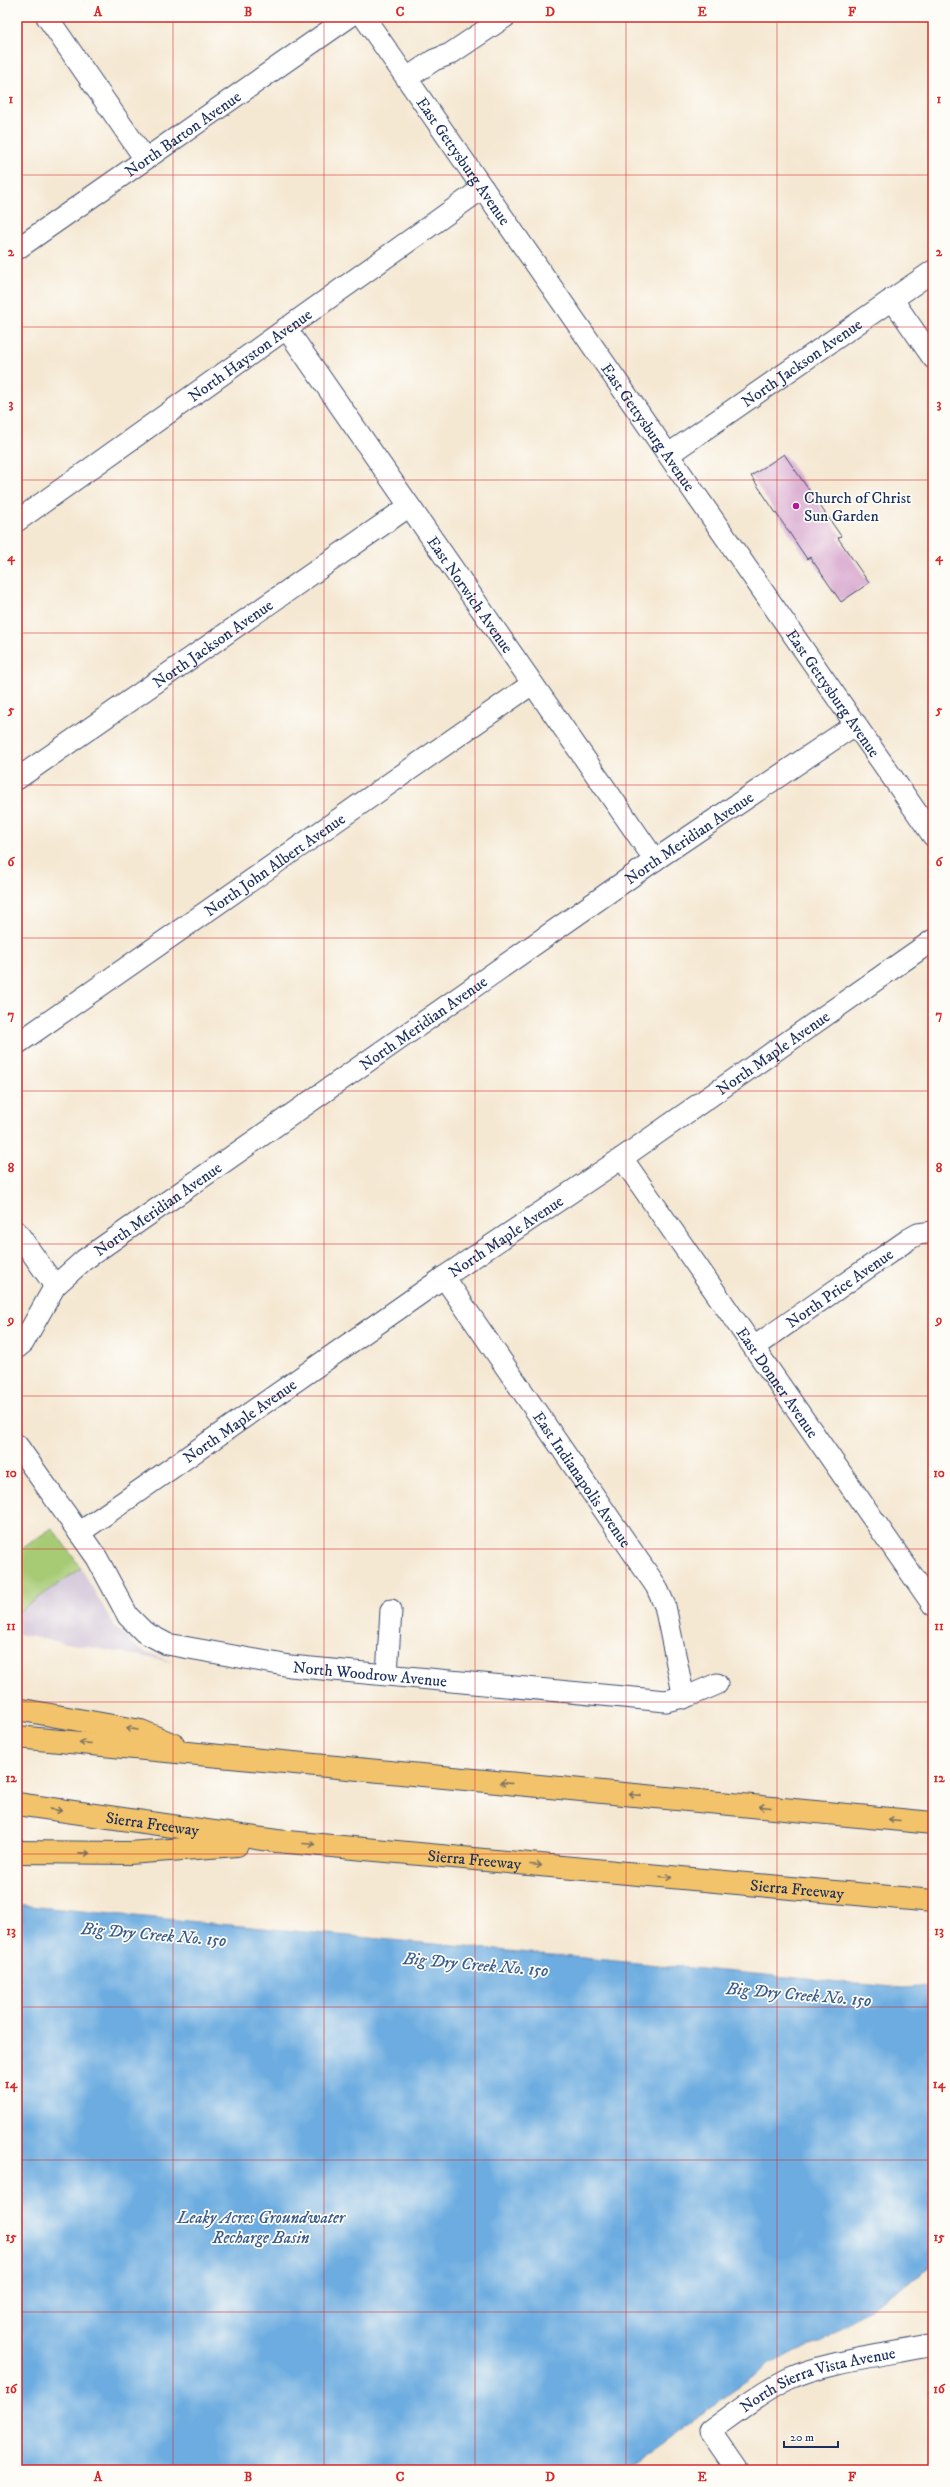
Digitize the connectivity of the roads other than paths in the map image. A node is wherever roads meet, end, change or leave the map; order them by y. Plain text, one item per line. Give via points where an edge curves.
1 (47, 17) edge
2 (348, 17) edge
3 (364, 17) edge
4 (505, 17) edge
5 (407, 78) junction
6 (145, 159) junction
7 (483, 188) junction
8 (17, 249) edge
9 (933, 271) edge
10 (892, 299) junction
11 (286, 328) junction
12 (933, 358) edge
13 (669, 454) junction
14 (408, 507) junction
15 (17, 521) edge
16 (532, 684) junction
17 (856, 724) junction
18 (17, 779) edge
19 (933, 836) edge
20 (655, 860) junction
21 (933, 940) edge
22 (17, 1044) edge
23 (622, 1158) junction
24 (17, 1232) edge
25 (930, 1232) edge
26 (444, 1277) junction
27 (55, 1286) junction
28 (754, 1347) junction
29 (17, 1348) edge
30 (17, 1445) edge
31 (79, 1533) junction
32 (933, 1605) edge
33 (391, 1610) dead end
34 (386, 1674) junction
35 (717, 1684) dead end
36 (684, 1698) junction
37 (17, 1709) edge
38 (17, 1737) edge
39 (194, 1753) junction
40 (17, 1804) edge
41 (933, 1824) edge
42 (278, 1841) junction
43 (17, 1852) edge
44 (933, 1901) edge
45 (933, 2345) edge
46 (737, 2470) edge

1 - 6 street
2 - 6 street, North Barton Avenue
3 - 5 street, East Gettysburg Avenue
4 - 5 street via 450,54 434,60
5 - 7 street, East Gettysburg Avenue
6 - 8 street, North Barton Avenue
7 - 11 street, North Hayston Avenue
7 - 13 street, East Gettysburg Avenue
9 - 10 street, North Jackson Avenue
10 - 12 street
10 - 13 street, North Jackson Avenue
11 - 14 street, East Norwich Avenue
11 - 15 street, North Hayston Avenue
13 - 17 street, East Gettysburg Avenue
14 - 16 street, East Norwich Avenue
14 - 18 street, North Jackson Avenue
16 - 20 street, East Norwich Avenue
16 - 22 street, North John Albert Avenue
17 - 19 street, East Gettysburg Avenue
17 - 20 street, North Meridian Avenue
20 - 27 street, North Meridian Avenue via 84,1260
21 - 23 street, North Maple Avenue
23 - 26 street, North Maple Avenue
23 - 28 street, East Donner Avenue
24 - 27 street
25 - 28 street, North Price Avenue via 909,1239
26 - 31 street, North Maple Avenue
26 - 36 street, East Indianapolis Avenue via 656,1586 665,1606
27 - 29 street, North Meridian Avenue via 23,1343
28 - 32 street, East Donner Avenue
30 - 31 street, North Woodrow Avenue
31 - 34 street, North Woodrow Avenue via 100,1563 128,1616 144,1632 167,1644 290,1666
33 - 34 street
34 - 36 street, North Woodrow Avenue via 666,1701
35 - 36 street, North Woodrow Avenue
39 -> 37 highway via 141,1731
39 -> 38 highway
41 -> 39 highway
40 -> 42 highway, Sierra Freeway
43 -> 42 highway via 129,1853
42 -> 44 highway, Sierra Freeway
45 - 46 street, North Sierra Vista Avenue via 824,2367 790,2379 760,2395 710,2431

